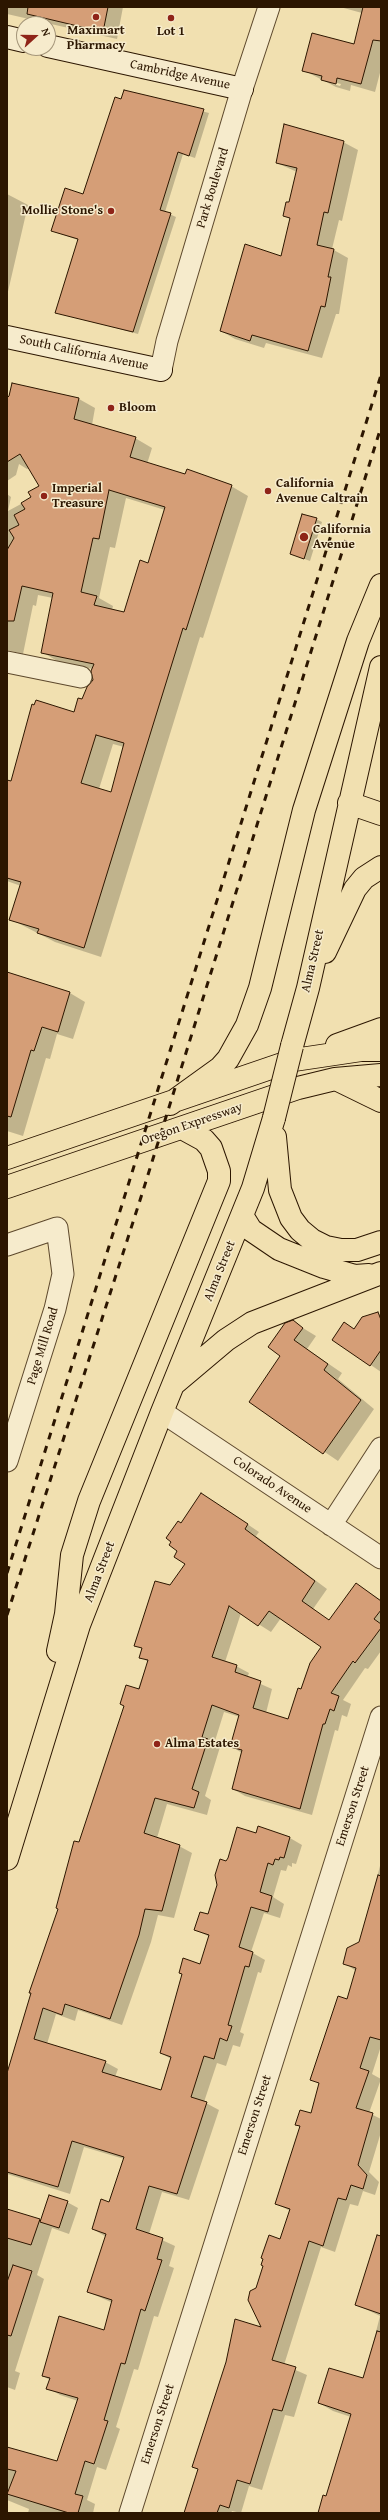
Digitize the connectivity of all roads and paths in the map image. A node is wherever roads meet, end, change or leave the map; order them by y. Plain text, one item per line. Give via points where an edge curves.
1 (269, 7) edge
2 (56, 48) edge
3 (242, 89) junction
4 (7, 337) edge
5 (161, 370) joint
6 (381, 585) edge
7 (7, 662) edge
8 (381, 667) edge
9 (81, 677) dead end
10 (349, 804) junction
11 (381, 814) edge
12 (381, 866) edge
13 (308, 988) junction
14 (381, 1029) edge
15 (381, 1050) edge
16 (293, 1053) junction
17 (381, 1075) edge
18 (335, 1078) junction
19 (381, 1100) edge
20 (170, 1104) junction
21 (274, 1118) junction
22 (182, 1128) junction
23 (7, 1158) edge
24 (7, 1187) edge
25 (243, 1216) junction
26 (381, 1242) edge
27 (7, 1245) edge
28 (381, 1272) edge
29 (173, 1385) junction
30 (162, 1412) junction
31 (381, 1448) edge
32 (7, 1461) edge
33 (331, 1525) junction
34 (381, 1558) edge
35 (381, 1717) edge
36 (27, 1795) junction
37 (7, 1859) edge
38 (130, 2513) edge

1 - 3 street, Park Boulevard
2 - 3 street, Cambridge Avenue
3 - 5 street, Park Boulevard via 167,341
4 - 5 street, South California Avenue
6 - 20 main road via 358,641 304,810 260,988 247,1025 220,1068
7 - 9 street
8 - 10 main road, Alma Street
10 - 11 main road
10 - 13 main road, Alma Street
12 - 13 main road via 364,878 355,889
13 - 16 main road, Alma Street
14 - 16 main road
15 - 16 main road, Oregon Expressway
16 - 20 main road, Oregon Expressway
16 - 21 main road, Alma Street, bridge
17 - 18 main road, Oregon Expressway
18 - 19 main road
18 - 22 main road, Oregon Expressway
20 - 23 main road, Oregon Expressway
21 - 25 main road, Alma Street
21 - 26 main road via 280,1190 291,1218 300,1230 326,1247 341,1250 356,1250
22 - 24 main road, Oregon Expressway
22 - 36 main road via 204,1140 211,1148 219,1171 219,1181 99,1475 81,1526 72,1555 66,1614
25 - 28 main road via 251,1230 279,1249 296,1256 355,1276
25 - 29 main road, Alma Street
27 - 32 street, Page Mill Road via 57,1228 63,1274 60,1291
28 - 29 main road via 252,1322 226,1340
29 - 30 main road, Alma Street
30 - 33 street, Colorado Avenue
30 - 36 main road, Alma Street via 79,1625
31 - 33 street
33 - 34 street, Colorado Avenue
35 - 38 street, Emerson Street
36 - 37 main road, Alma Street

